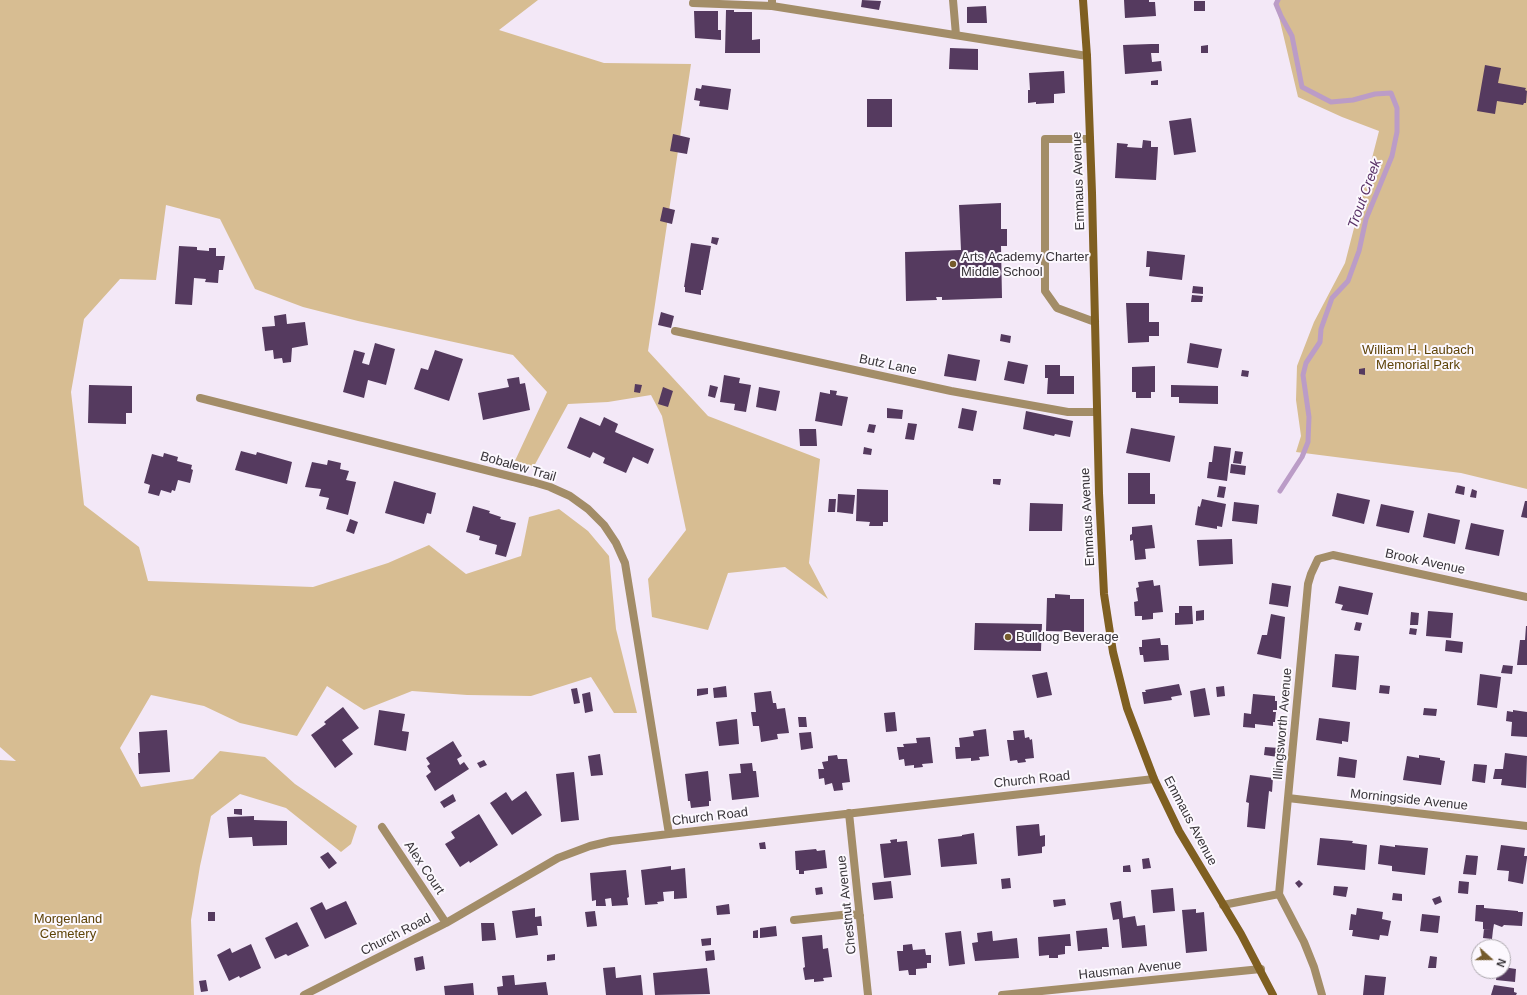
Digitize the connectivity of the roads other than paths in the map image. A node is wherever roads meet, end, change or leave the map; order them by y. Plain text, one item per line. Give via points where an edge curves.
1 (953, 0) edge
2 (1083, 0) edge
3 (693, 3) dead end
4 (772, 3) edge
5 (956, 35) junction
6 (1087, 56) junction
7 (1090, 139) junction
8 (1095, 322) junction
9 (675, 332) dead end
10 (200, 398) dead end
11 (1097, 412) junction
12 (1318, 559) joint
13 (1527, 596) edge
14 (1154, 779) junction
15 (1288, 798) junction
16 (849, 813) junction
17 (1527, 826) edge
18 (382, 827) dead end
19 (669, 834) junction
20 (1279, 894) junction
21 (1223, 905) junction
22 (860, 916) junction
23 (794, 920) dead end
24 (446, 923) junction
25 (1260, 969) junction
26 (304, 995) edge
27 (868, 995) edge
28 (1002, 995) edge
29 (1273, 995) edge
30 (1322, 995) edge

1 - 5 street
2 - 6 main road, Emmaus Avenue
3 - 4 street
4 - 5 street
5 - 6 street
6 - 7 main road, Emmaus Avenue
7 - 8 main road, Emmaus Avenue
7 - 8 street via 1045,139 1045,291 1057,308
8 - 11 main road, Emmaus Avenue
9 - 11 street, Butz Lane via 951,391 1068,412
10 - 19 street, Bobalew Trail via 533,482 570,496 588,509 604,525 625,563
11 - 14 main road, Emmaus Avenue via 1104,594 1113,652 1128,708
12 - 13 street, Brook Avenue via 1333,555
12 - 15 street, Illingsworth Avenue via 1308,584
14 - 16 street, Church Road
14 - 21 main road, Emmaus Avenue via 1179,831
15 - 17 street, Morningside Avenue
15 - 20 street, Illingsworth Avenue
16 - 19 street, Church Road
16 - 22 street, Chestnut Avenue
18 - 24 street, Alex Court
19 - 24 street, Church Road via 611,841 558,858
20 - 21 street
20 - 30 street via 1304,942
21 - 25 main road, Emmaus Avenue
22 - 23 street via 851,914
22 - 27 street, Chestnut Avenue
24 - 26 street, Church Road
25 - 28 street, Hausman Avenue
25 - 29 main road, Emmaus Avenue

